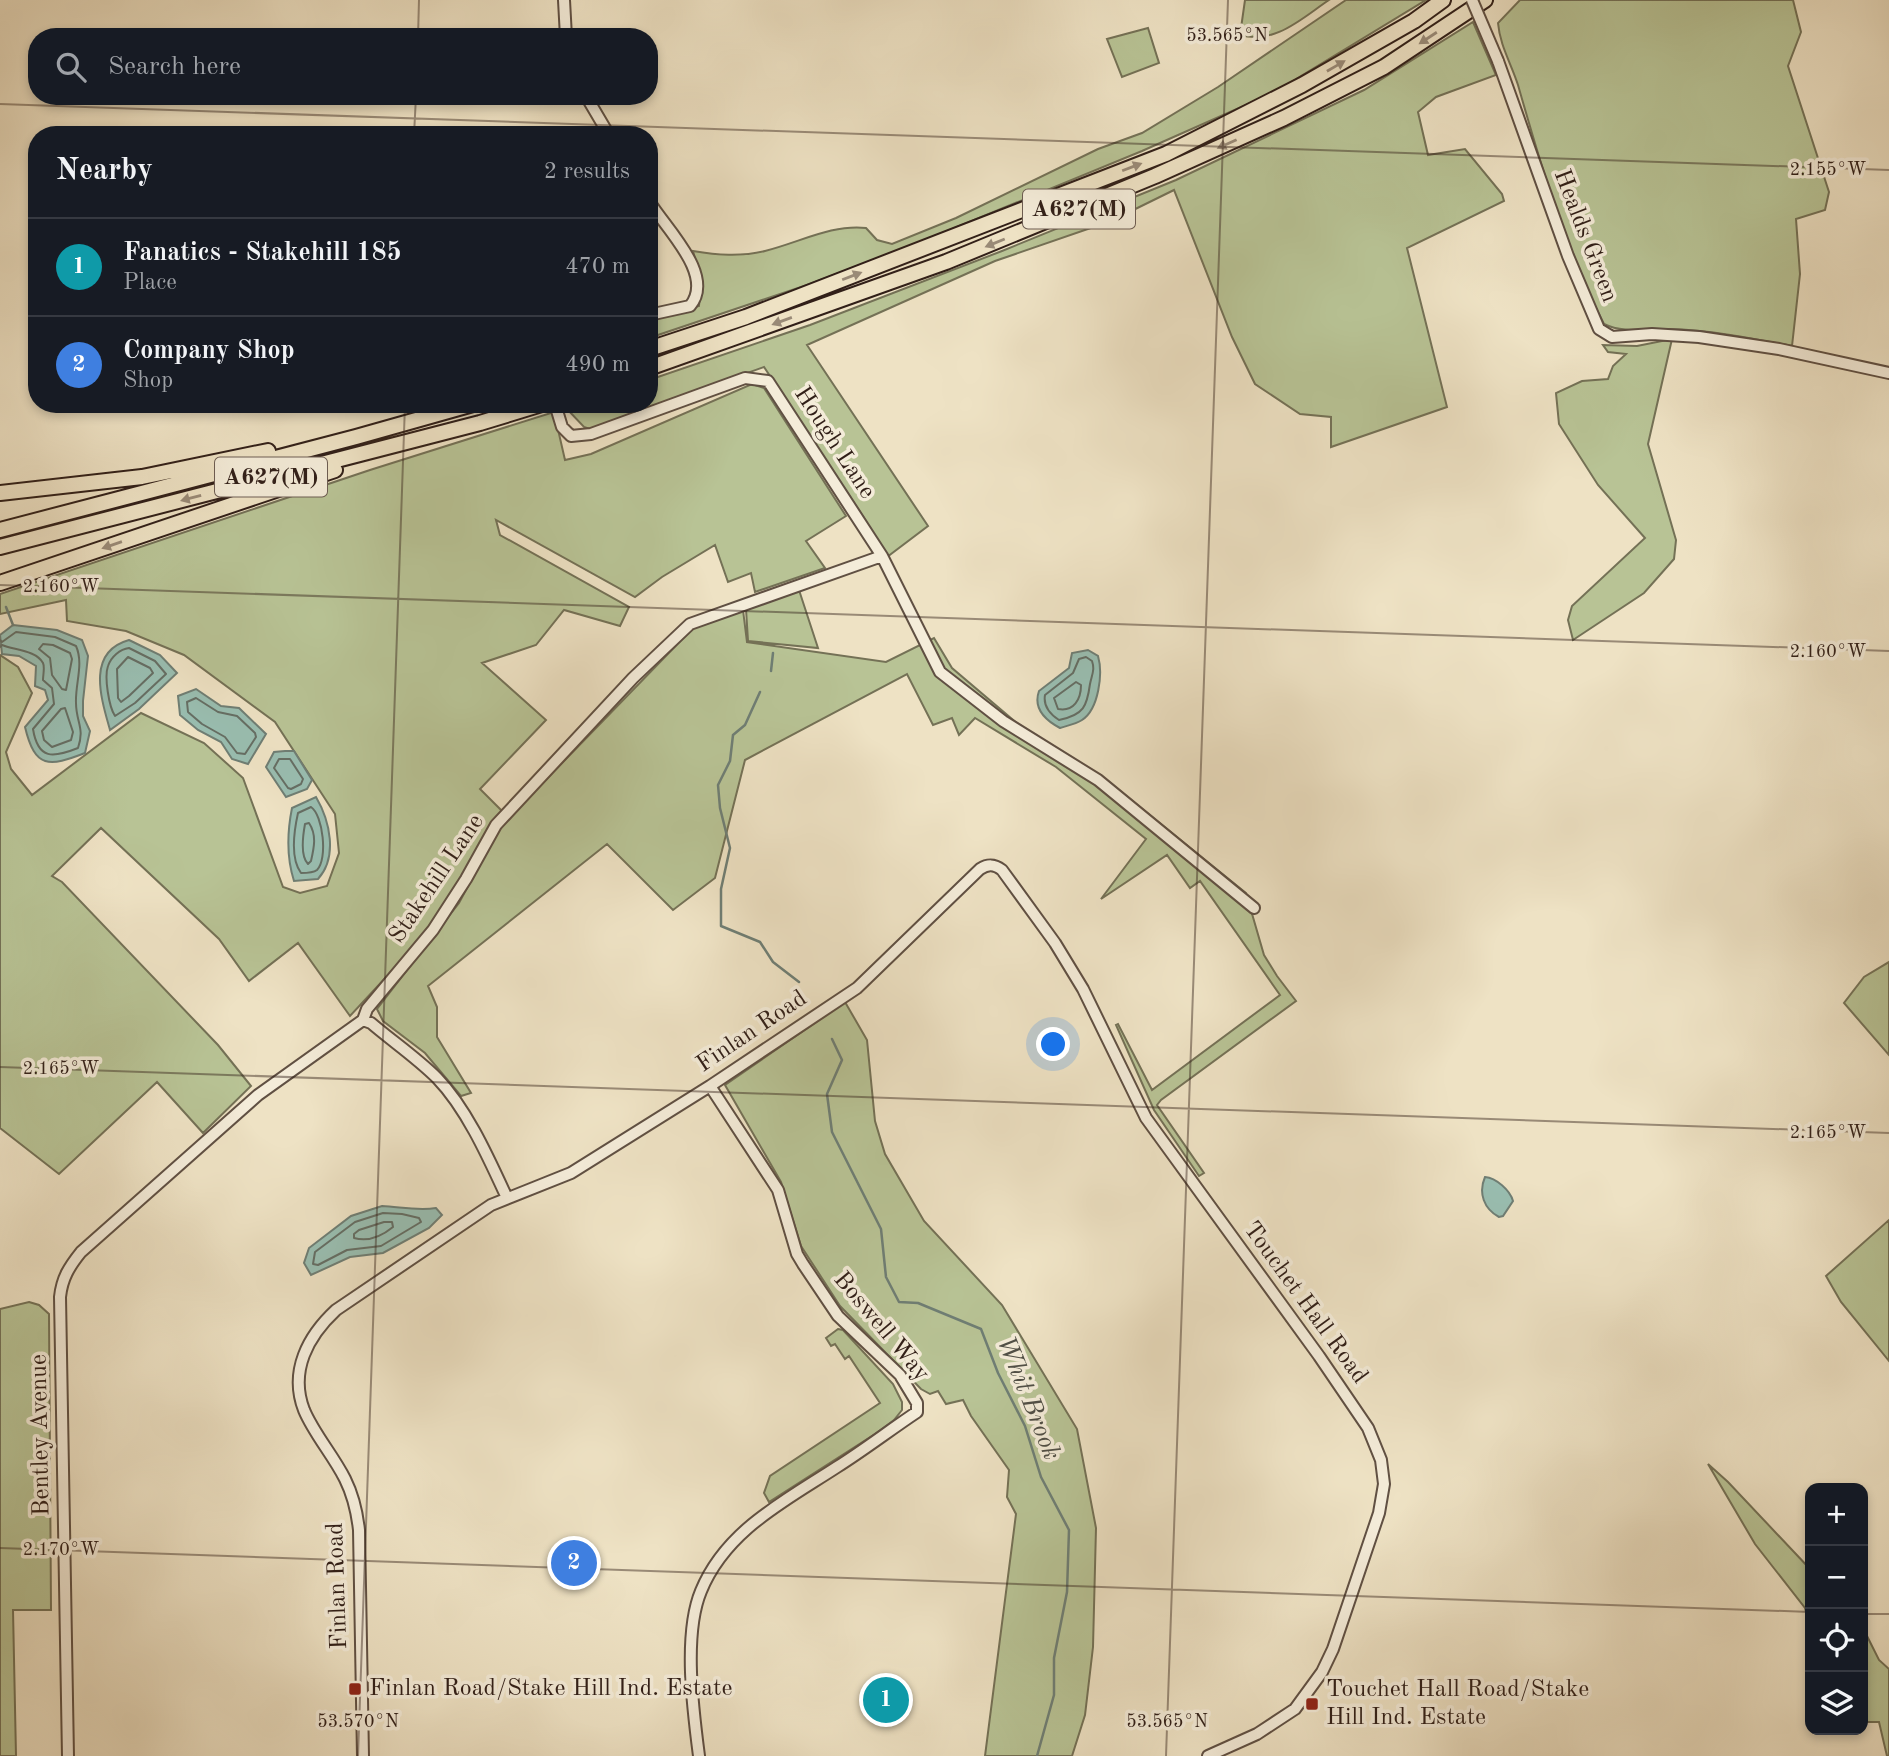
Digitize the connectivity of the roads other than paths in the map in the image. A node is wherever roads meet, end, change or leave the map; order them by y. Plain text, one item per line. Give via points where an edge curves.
1 (564, 0) edge
2 (1443, 0) edge
3 (1472, 0) edge
4 (1485, 0) edge
5 (566, 28) edge
6 (591, 105) edge
7 (604, 126) edge
8 (658, 214) edge
9 (658, 313) edge
10 (658, 346) edge
11 (658, 365) edge
12 (1889, 373) edge
13 (658, 409) edge
14 (442, 413) edge
15 (512, 413) edge
16 (558, 413) edge
17 (647, 413) edge
18 (435, 415) junction
19 (480, 423) junction
20 (0, 494) edge
21 (0, 530) edge
22 (0, 547) edge
23 (882, 556) junction
24 (0, 583) edge
25 (992, 865) joint
26 (1254, 908) dead end
27 (363, 1020) junction
28 (710, 1086) junction
29 (507, 1198) junction
30 (62, 1281) joint
31 (68, 1756) edge
32 (363, 1756) edge
33 (699, 1756) edge
34 (1208, 1756) edge

1 - 5 street
10 -> 2 highway, A627(M) via 746,317 1166,154 1302,85
3 - 12 street, Healds Green, bridge via 1599,329 1612,337 1699,337 1779,349
4 -> 11 highway, A627(M) via 1384,67 1155,176 946,262
6 - 7 street
8 - 9 street via 691,260 698,295 690,306
13 - 23 street, Hough Lane via 745,378 768,381
14 - 18 highway, A627(M)
15 - 19 highway, A627(M)
16 - 17 street, Hough Lane via 571,436
18 - 20 highway, A627(M) via 142,477
18 - 21 highway, A627(M)
19 -> 22 highway, A627(M)
19 -> 24 highway, A627(M)
23 - 26 street via 940,672 1003,721 1098,780
23 - 27 street, Stakehill Lane via 690,624 633,678 496,825 450,906
25 - 28 street, Finlan Road via 980,869 857,988
25 - 34 street, Touchet Hall Road via 1002,870 1055,943 1083,989 1146,1118 1319,1356 1368,1428 1381,1460 1384,1484 1379,1513 1322,1672 1295,1709
27 - 29 street via 448,1090
27 - 30 street, Stakehill Lane via 258,1095 81,1252
28 - 29 street, Finlan Road via 571,1173
28 - 33 street, Boswell Way via 778,1189 803,1264 838,1316 900,1375 917,1403 916,1412 758,1518 738,1535 710,1572 696,1606 691,1637
29 - 32 street, Finlan Road via 336,1310 302,1353 299,1379 304,1410 357,1508
30 - 31 street, Bentley Avenue

